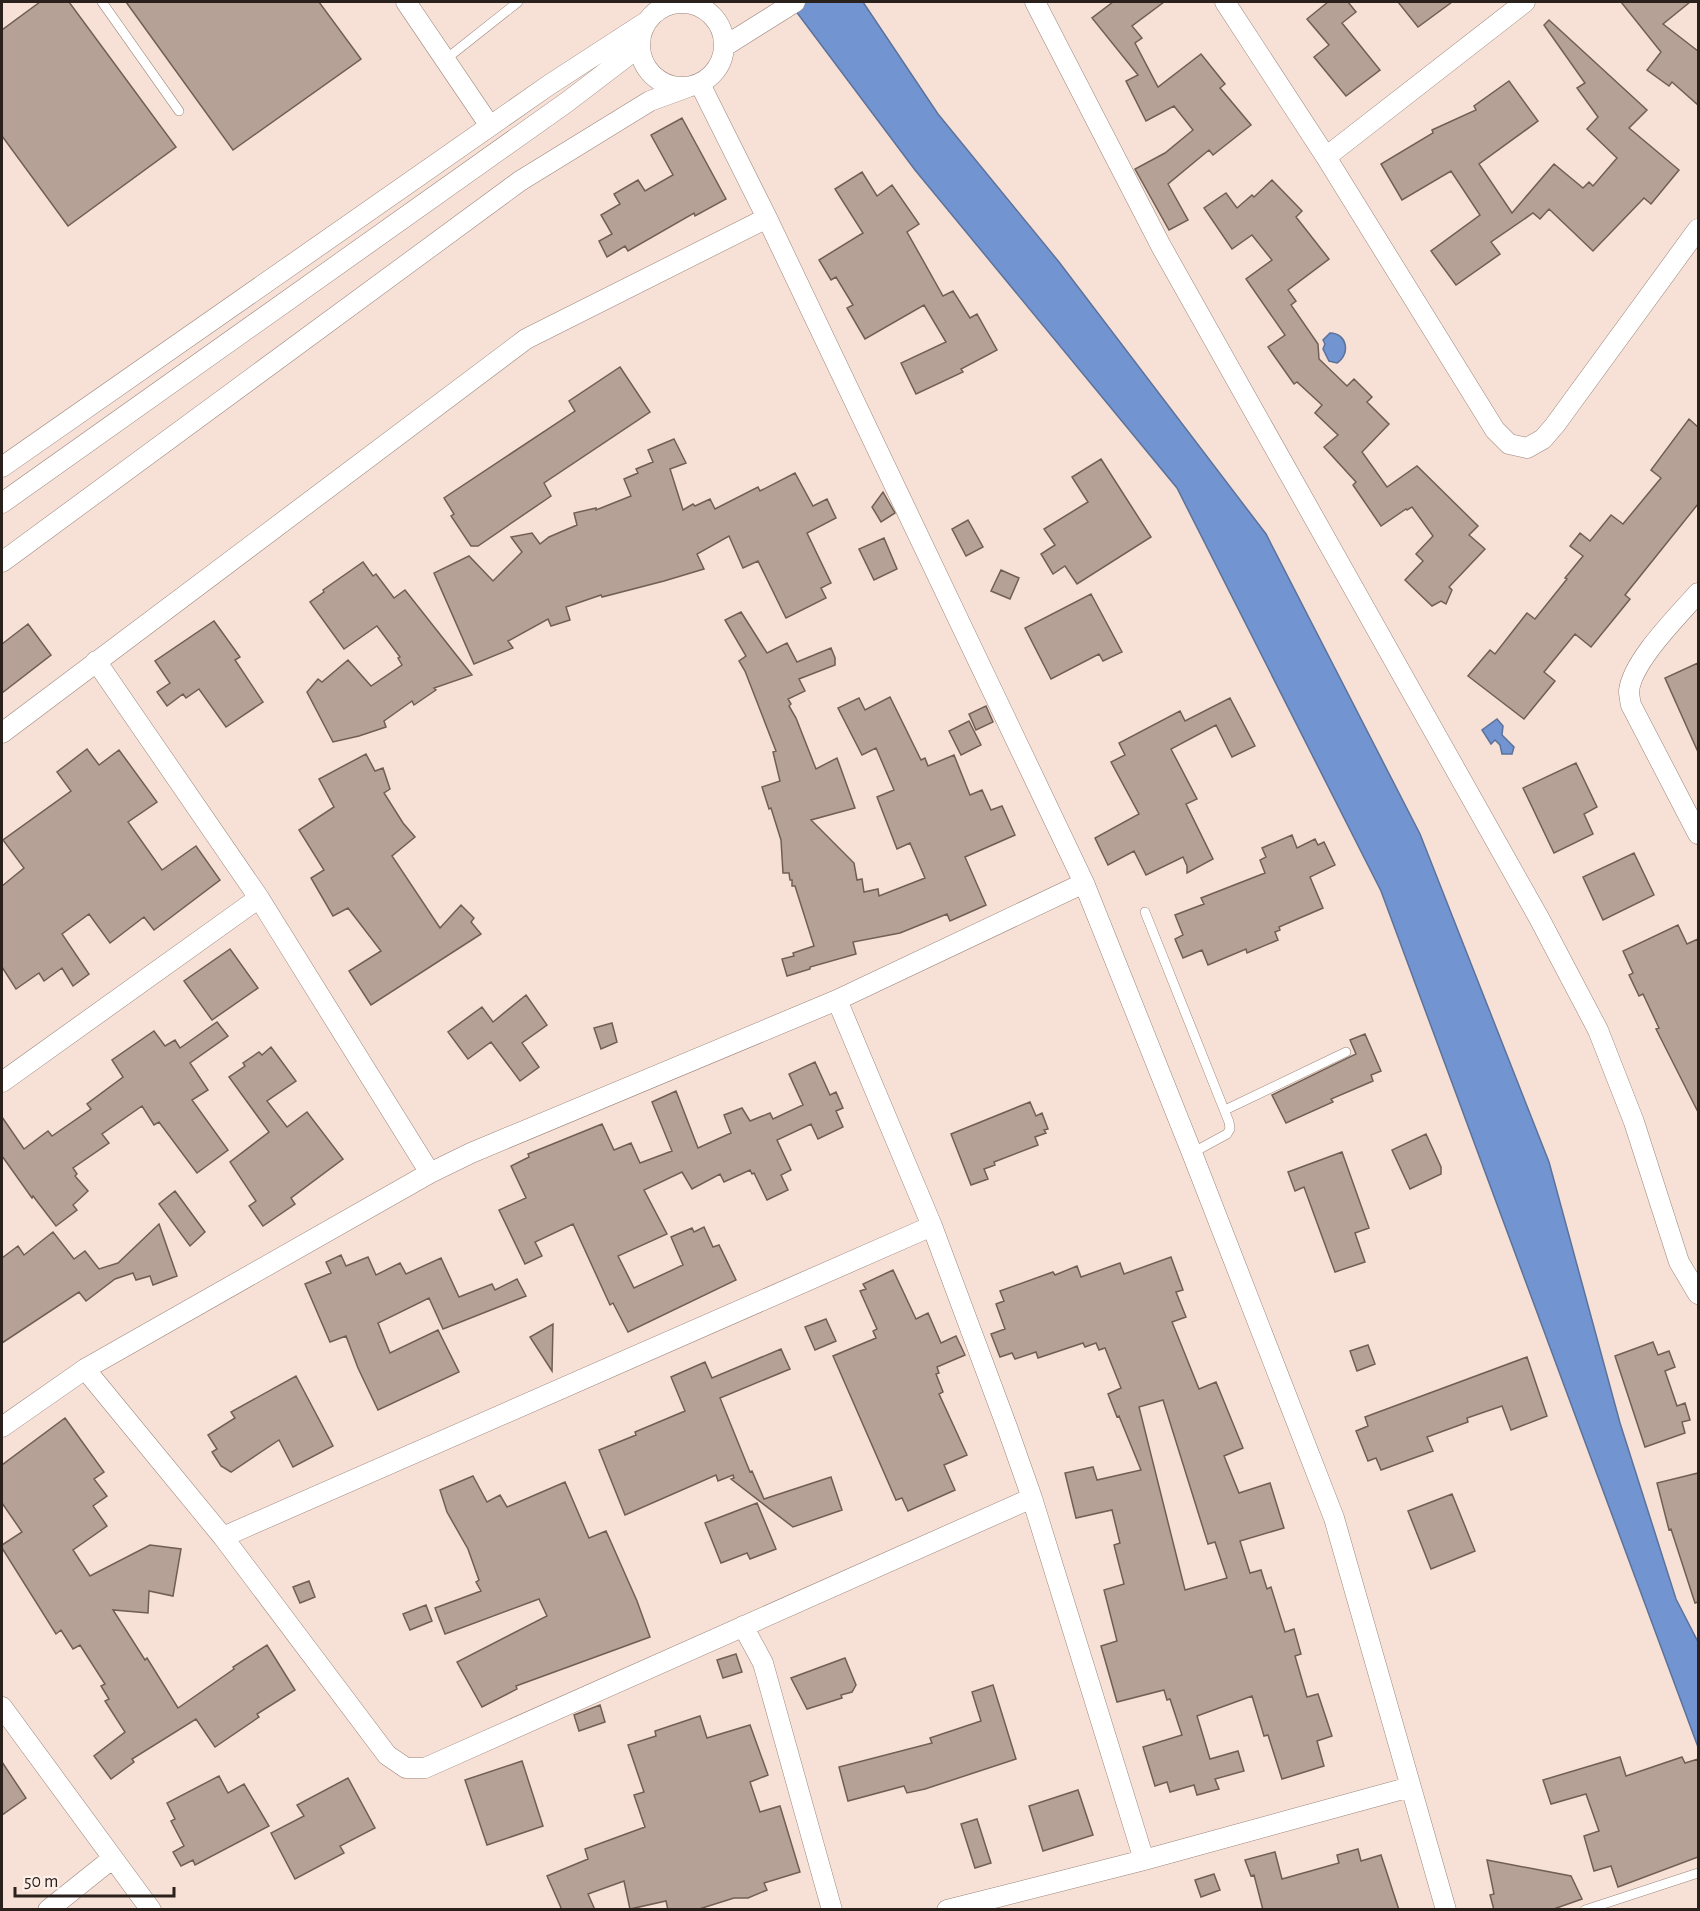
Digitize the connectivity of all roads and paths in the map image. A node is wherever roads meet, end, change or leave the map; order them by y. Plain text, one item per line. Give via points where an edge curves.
1 (102, 2) edge
2 (406, 2) edge
3 (519, 2) edge
4 (689, 2) edge
5 (795, 2) edge
6 (1035, 2) edge
7 (1225, 2) edge
8 (1525, 2) edge
9 (646, 22) junction
10 (725, 46) junction
11 (639, 47) junction
12 (446, 59) junction
13 (694, 85) junction
14 (179, 111) dead end
15 (490, 126) junction
16 (1326, 157) junction
17 (768, 218) junction
18 (1698, 229) edge
19 (2, 467) edge
20 (2, 503) edge
21 (2, 562) edge
22 (1698, 592) edge
23 (96, 661) junction
24 (2, 733) edge
25 (1698, 834) edge
26 (1084, 883) junction
27 (259, 897) junction
28 (1145, 912) dead end
29 (837, 1000) junction
30 (1346, 1052) dead end
31 (2, 1082) edge
32 (1225, 1110) junction
33 (1192, 1153) junction
34 (430, 1173) junction
35 (932, 1226) junction
36 (1698, 1294) edge
37 (85, 1368) junction
38 (2, 1427) edge
39 (1032, 1498) junction
40 (223, 1537) junction
41 (743, 1626) junction
42 (2, 1707) edge
43 (1410, 1787) junction
44 (113, 1858) junction
45 (1144, 1860) junction
46 (1698, 1874) edge
47 (48, 1910) edge
48 (151, 1910) edge
49 (832, 1910) edge
50 (947, 1910) edge
51 (1446, 1910) edge
52 (1585, 1910) edge

1 - 14 lane
2 - 12 street
3 - 12 lane
4 - 9 street via 664,6
4 - 10 street via 718,22
5 - 10 street
6 - 36 street via 1161,246 1598,1030 1634,1122 1679,1262
7 - 16 street
8 - 16 street
9 - 11 street
9 - 15 street
10 - 13 street via 718,69
11 - 13 street via 642,61 655,77 674,87
11 - 20 street
12 - 15 street
13 - 17 street
13 - 21 street via 650,101 520,181
15 - 19 street
16 - 18 street via 1495,430 1509,444 1527,448 1543,439 1555,425
17 - 23 street via 526,339
17 - 26 street
22 - 25 street via 1646,654 1629,691 1631,705
23 - 24 street
23 - 27 street
26 - 29 street
26 - 33 street
27 - 31 street
27 - 34 street
28 - 32 lane
29 - 34 street
29 - 35 street
30 - 32 lane
32 - 33 lane via 1228,1132
33 - 43 street via 1334,1518
34 - 37 street
35 - 39 street
35 - 40 street
37 - 38 street
37 - 40 street
39 - 41 street
39 - 45 street
40 - 41 street via 387,1755 406,1768 425,1768
41 - 49 street via 763,1663
42 - 44 street
43 - 45 street
43 - 51 street
44 - 47 street
44 - 48 street
45 - 50 street
46 - 52 lane

